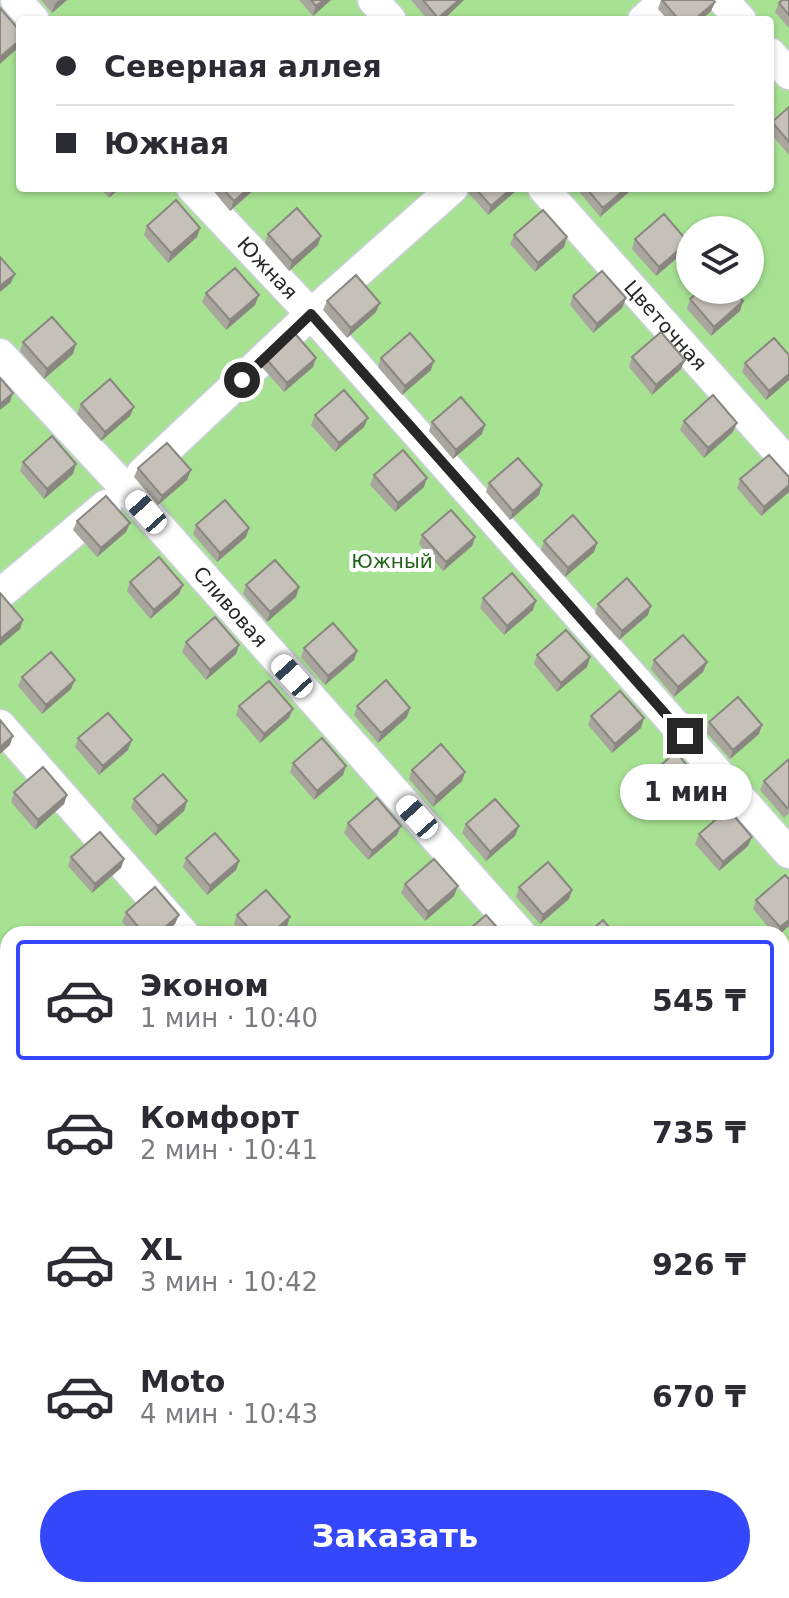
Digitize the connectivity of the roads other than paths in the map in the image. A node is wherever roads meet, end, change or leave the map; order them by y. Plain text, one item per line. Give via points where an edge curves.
1 (16, 0) edge
2 (373, 0) edge
3 (665, 0) edge
4 (723, 0) edge
5 (30, 16) edge
6 (387, 16) edge
7 (647, 16) edge
8 (737, 16) edge
9 (774, 57) edge
10 (789, 74) edge
11 (196, 192) edge
12 (448, 192) edge
13 (547, 192) edge
14 (311, 314) junction
15 (0, 354) edge
16 (789, 464) edge
17 (126, 489) junction
18 (0, 594) edge
19 (0, 725) edge
20 (789, 853) edge
21 (177, 926) edge
22 (514, 926) edge

1 - 5 street
2 - 6 street
3 - 7 street
4 - 8 street
9 - 10 street
11 - 14 street, Южная
12 - 14 street
13 - 16 street, Цветочная
14 - 17 street
14 - 20 street, Южная
15 - 17 street, Сливовая
17 - 18 street
17 - 22 street, Сливовая
19 - 21 street

